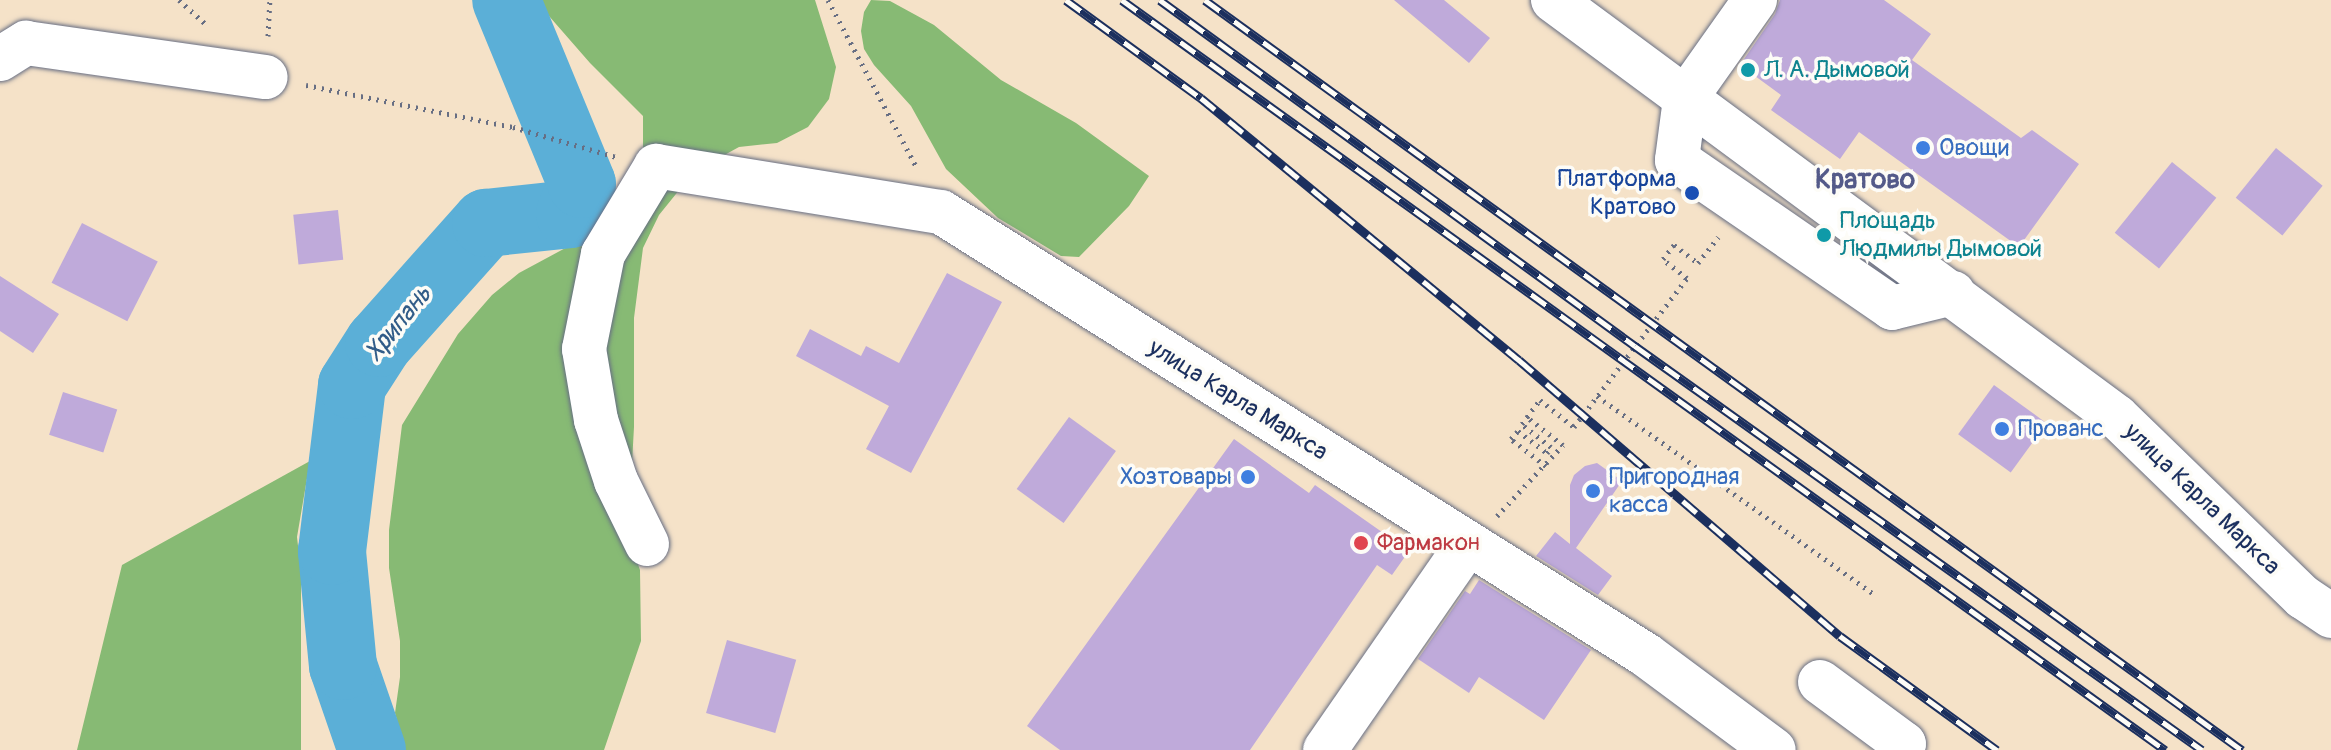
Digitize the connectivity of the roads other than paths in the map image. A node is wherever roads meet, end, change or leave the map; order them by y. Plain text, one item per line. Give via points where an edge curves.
1 (1553, 0) edge
2 (1755, 0) edge
3 (13, 51) edge
4 (266, 77) road end
5 (1685, 99) junction
6 (1953, 293) junction
7 (647, 544) dead end
8 (1466, 546) junction
9 (2331, 616) edge
10 (1820, 682) dead end
11 (1325, 750) edge
12 (1774, 750) edge
13 (1902, 750) edge

1 - 5 street, улица Карла Маркса
2 - 5 street
3 - 4 street
5 - 6 street, улица Карла Маркса
5 - 6 street via 1677,160 1892,308
6 - 9 street, улица Карла Маркса via 2117,417 2303,597
7 - 8 street, улица Карла Маркса via 596,420 584,349 603,254 636,161 941,212
8 - 11 street
8 - 12 street, улица Карла Маркса via 1646,655
10 - 13 street via 1904,744

